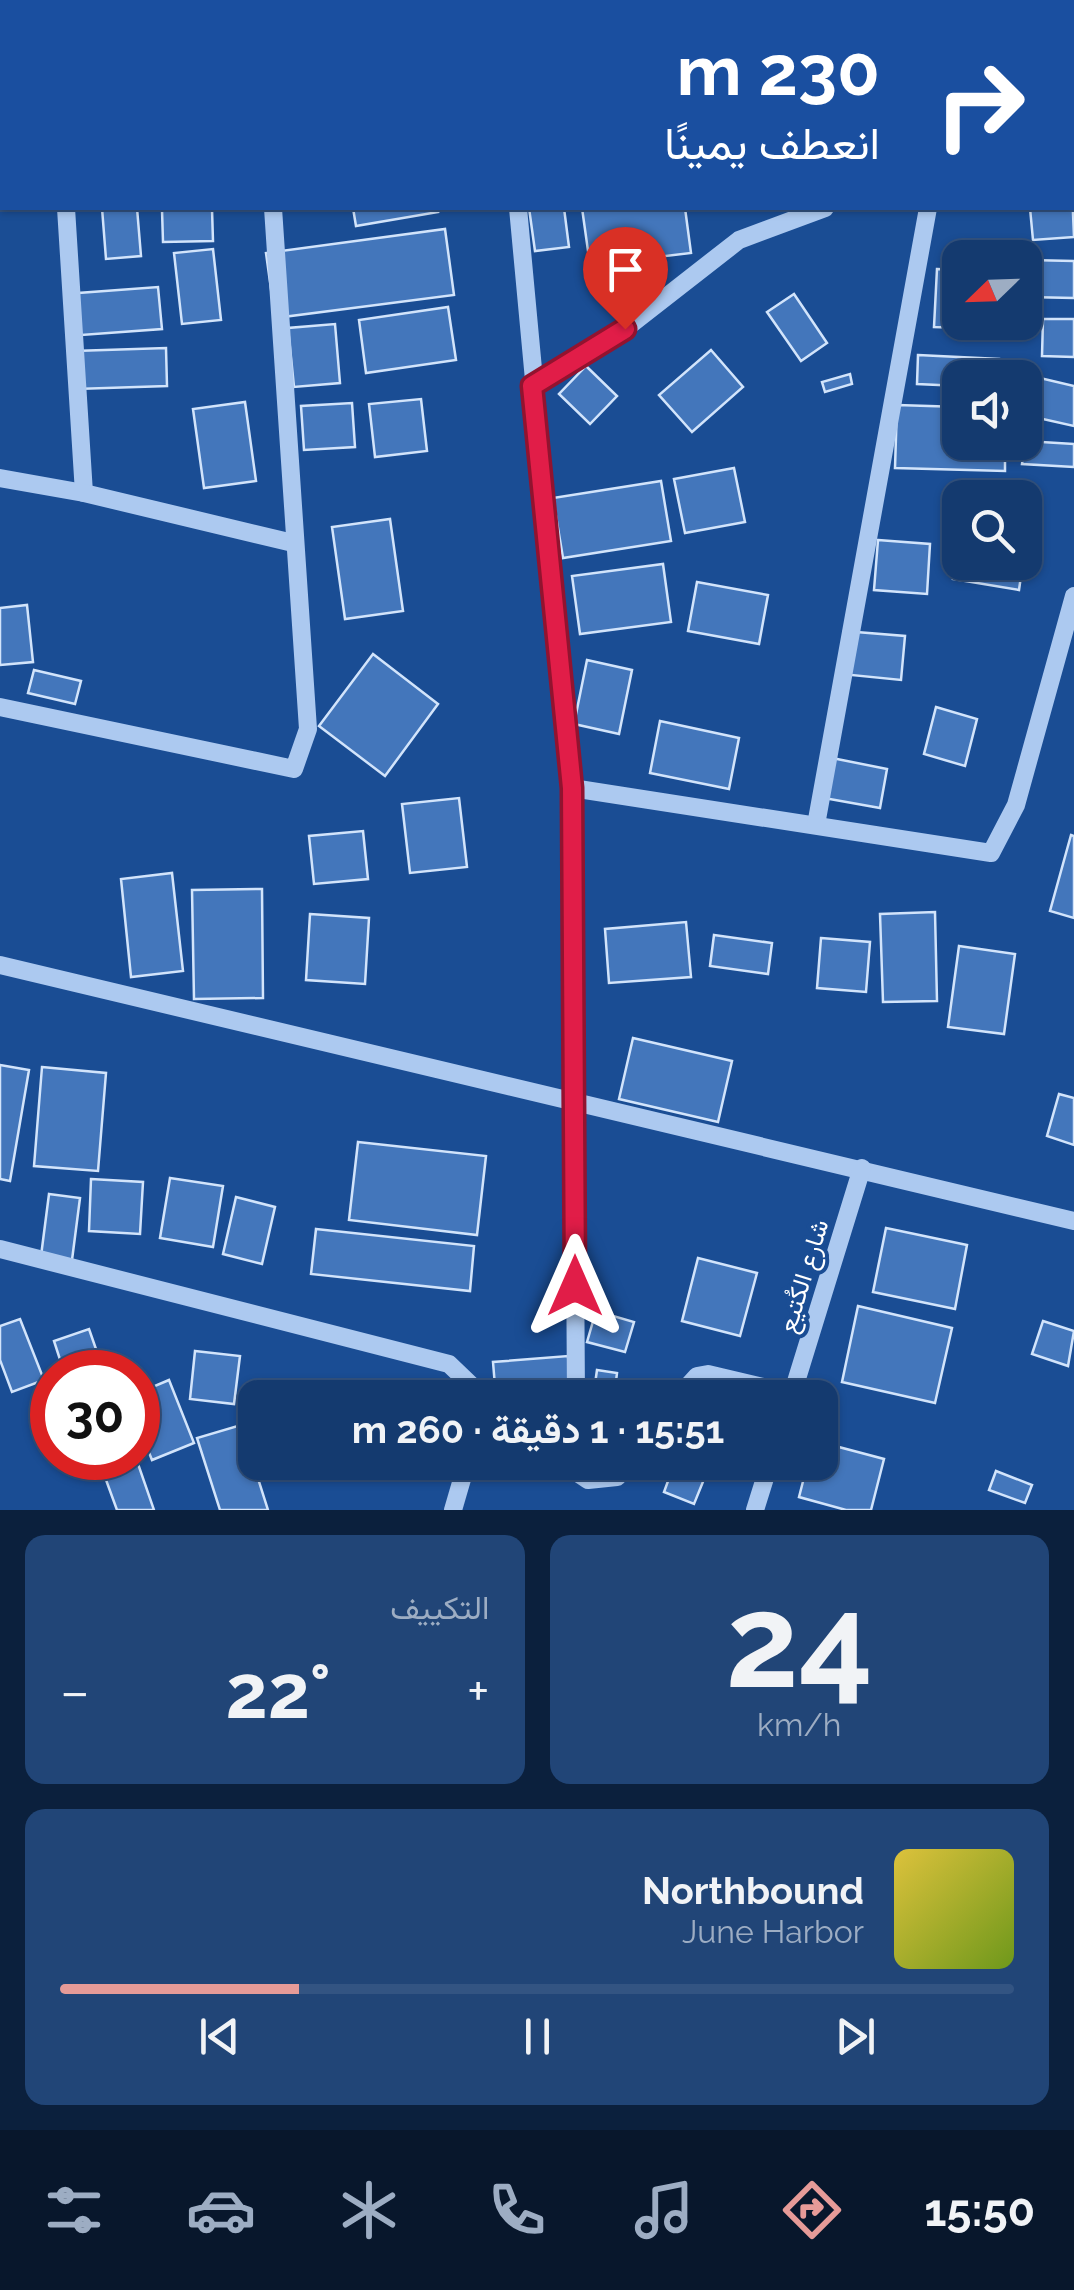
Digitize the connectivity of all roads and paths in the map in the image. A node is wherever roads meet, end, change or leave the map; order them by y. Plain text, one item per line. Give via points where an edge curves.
1 (66, 210) edge
2 (273, 210) edge
3 (518, 210) edge
4 (819, 210) edge
5 (928, 210) edge
6 (532, 386) junction
7 (0, 478) edge
8 (84, 493) junction
9 (293, 543) junction
10 (1074, 596) edge
11 (0, 708) edge
12 (572, 788) junction
13 (816, 826) junction
14 (0, 966) edge
15 (575, 1100) junction
16 (862, 1168) junction
17 (1074, 1221) edge
18 (0, 1249) edge
19 (466, 1380) edge
20 (576, 1380) edge
21 (693, 1380) edge
22 (731, 1380) edge
23 (797, 1380) edge
24 (462, 1480) edge
25 (764, 1480) edge
26 (453, 1510) edge
27 (754, 1510) edge

1 - 8 street
2 - 9 street
3 - 6 street
4 - 6 street via 739,240 625,329
5 - 13 street
6 - 12 street
7 - 8 street
8 - 9 street
9 - 11 street via 308,729 294,769
10 - 13 street via 1016,805 991,852
12 - 13 street
12 - 15 street
14 - 15 street
15 - 16 street
15 - 20 street
16 - 17 street
16 - 23 street, شارع الكُتيع
18 - 19 street via 450,1364
21 - 22 street via 708,1374
24 - 26 street
25 - 27 street

